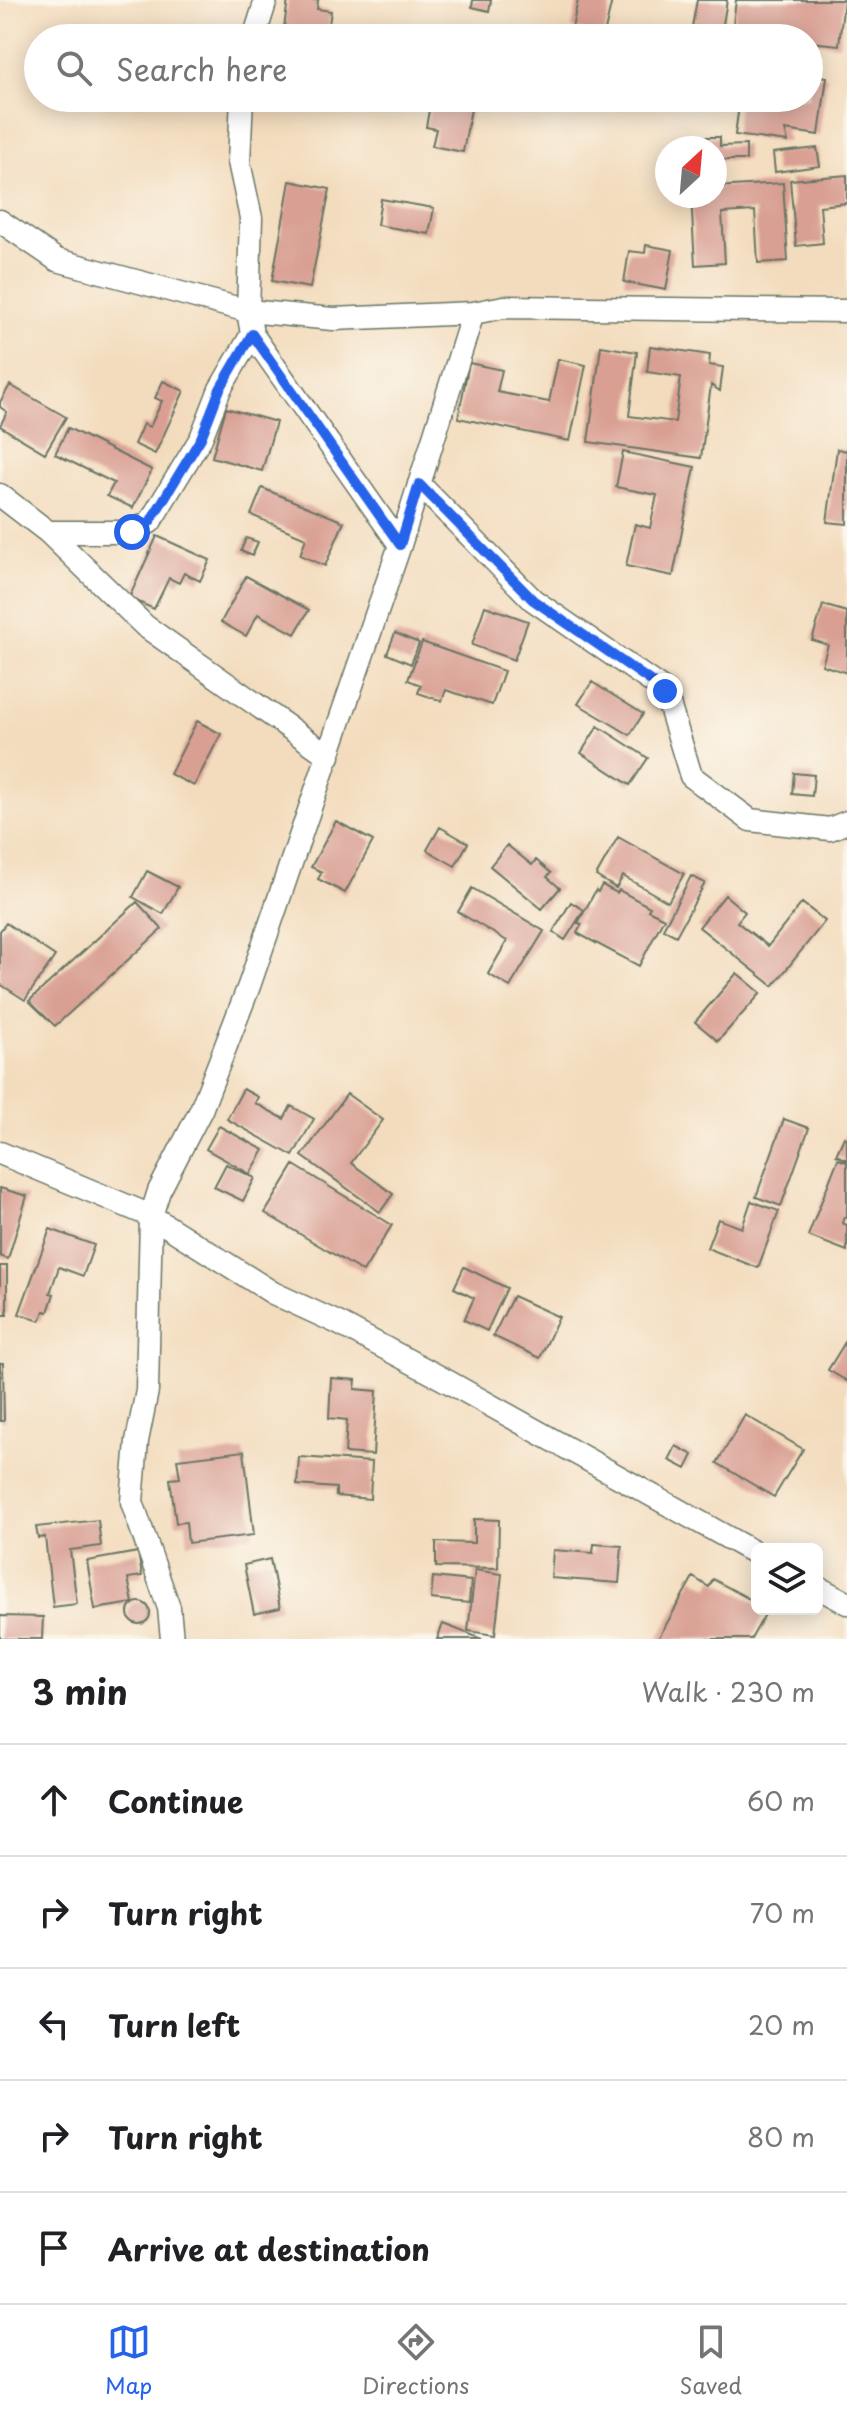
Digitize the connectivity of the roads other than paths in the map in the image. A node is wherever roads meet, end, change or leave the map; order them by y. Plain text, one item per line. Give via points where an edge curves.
1 (266, 0) edge
2 (258, 24) edge
3 (241, 112) edge
4 (0, 221) edge
5 (248, 311) junction
6 (847, 311) edge
7 (473, 313) junction
8 (252, 334) junction
9 (419, 484) junction
10 (0, 495) edge
11 (48, 532) junction
12 (400, 545) junction
13 (329, 756) junction
14 (847, 822) edge
15 (0, 1153) edge
16 (151, 1216) junction
17 (751, 1551) edge
18 (823, 1590) edge
19 (847, 1603) edge
20 (172, 1639) edge

1 - 2 street
3 - 5 street via 239,162 251,218
4 - 5 street via 57,260
5 - 7 street via 333,319
5 - 8 street
6 - 7 street via 504,307
7 - 9 street
8 - 11 street via 220,389 201,438 150,522 132,532
8 - 12 street
9 - 12 street
9 - 14 street via 533,600 665,691 691,776 750,820 830,829
10 - 11 street
11 - 13 street via 145,626
12 - 13 street
13 - 16 street via 249,986 201,1110
15 - 16 street
16 - 17 street via 273,1293 445,1380
16 - 20 street via 147,1391 132,1502 169,1608
18 - 19 street

